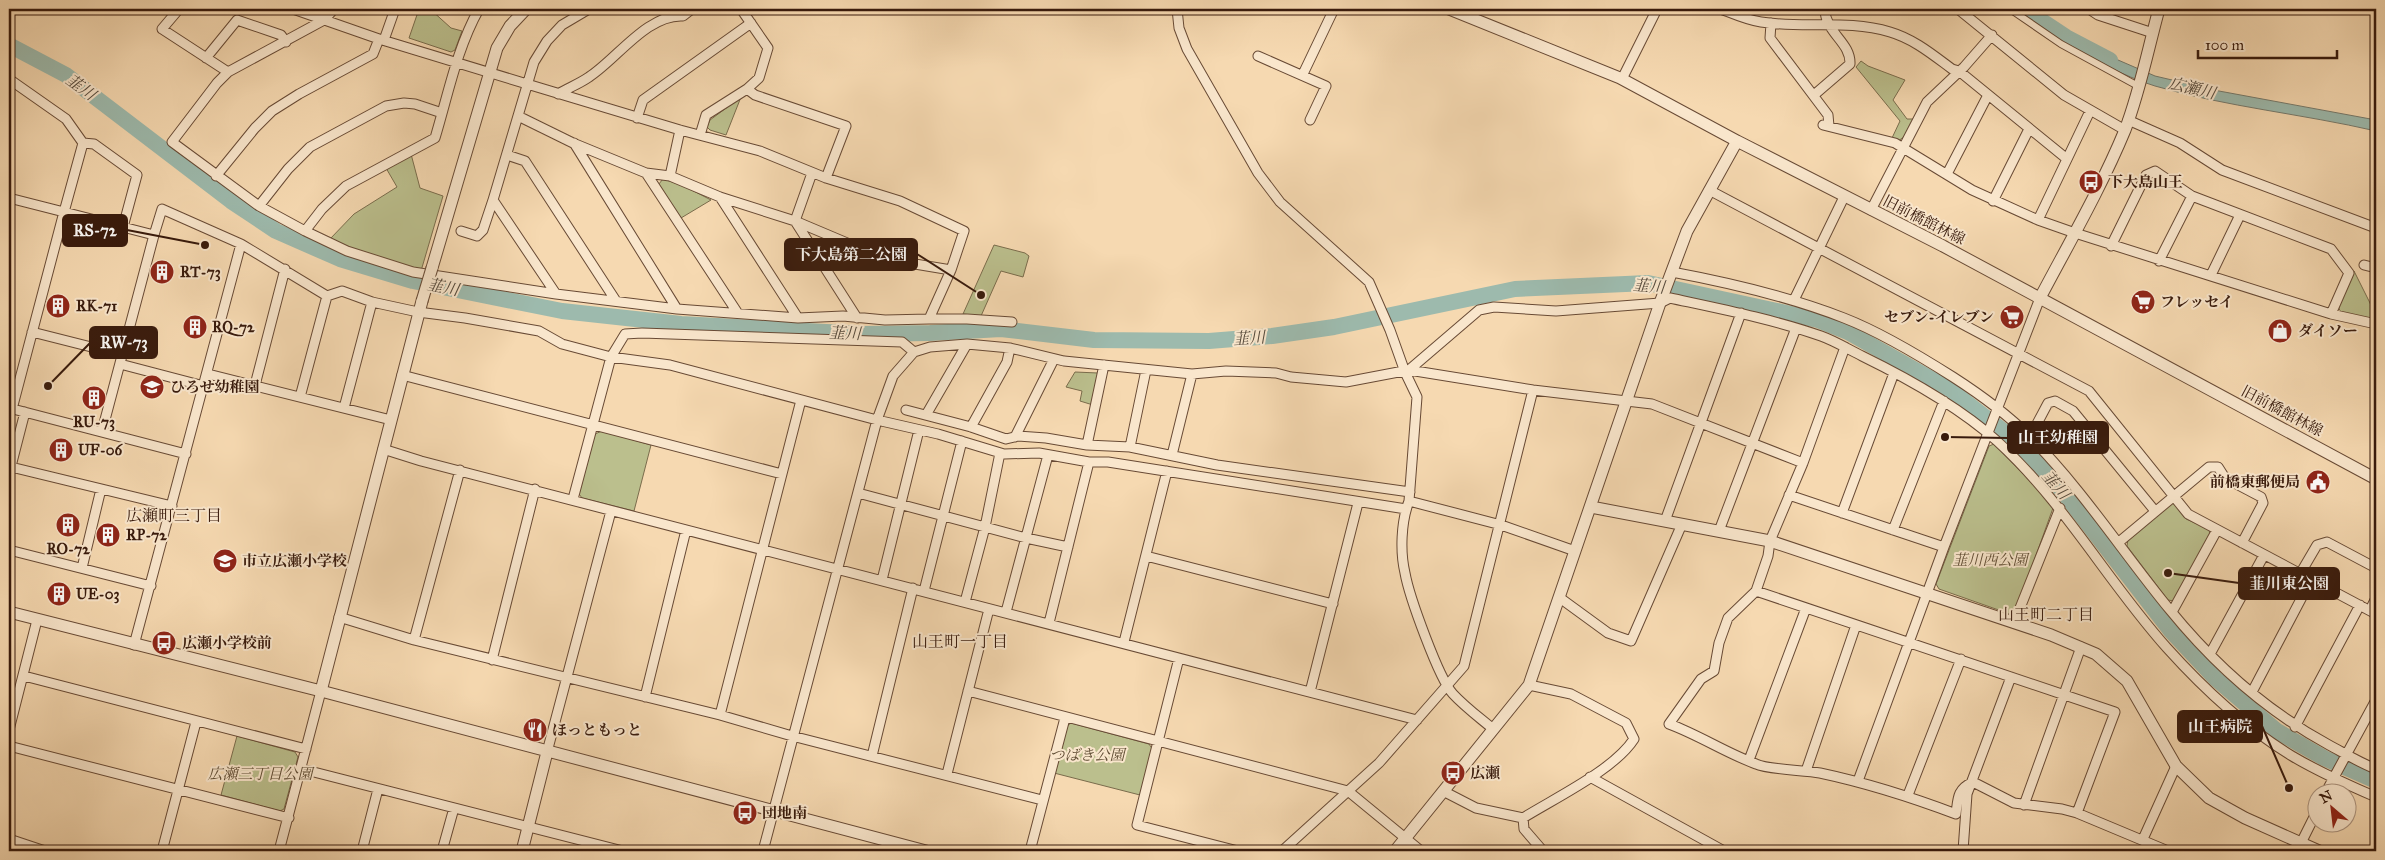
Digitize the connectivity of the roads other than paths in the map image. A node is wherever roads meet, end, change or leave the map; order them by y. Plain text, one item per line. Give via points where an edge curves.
1 (179, 9) edge
2 (293, 9) edge
3 (334, 9) edge
4 (395, 9) edge
5 (526, 9) edge
6 (589, 9) edge
7 (692, 9) edge
8 (742, 9) edge
9 (1177, 9) edge
10 (1334, 9) edge
11 (1450, 9) edge
12 (1657, 9) edge
13 (1721, 9) edge
14 (1825, 9) edge
15 (1958, 9) edge
16 (2010, 9) edge
17 (2089, 9) edge
18 (2158, 9) edge
19 (475, 11) edge
20 (324, 20) junction
21 (751, 23) junction
22 (1771, 23) junction
23 (1828, 24) junction
24 (2152, 33) junction
25 (1992, 35) junction
26 (382, 39) junction
27 (286, 42) junction
28 (1258, 56) dead end
29 (206, 58) junction
30 (458, 62) junction
31 (1959, 71) junction
32 (228, 72) junction
33 (491, 73) junction
34 (1303, 74) junction
35 (9, 79) edge
36 (1622, 79) junction
37 (527, 84) junction
38 (2139, 84) junction
39 (748, 89) junction
40 (558, 94) junction
41 (1814, 95) junction
42 (1988, 95) junction
43 (2090, 111) junction
44 (442, 113) junction
45 (518, 116) junction
46 (638, 118) junction
47 (1310, 120) dead end
48 (2127, 125) junction
49 (2030, 129) junction
50 (680, 130) junction
51 (700, 136) junction
52 (1737, 141) junction
53 (83, 143) junction
54 (574, 143) junction
55 (1904, 148) junction
56 (507, 156) junction
57 (2067, 159) junction
58 (812, 172) junction
59 (646, 173) junction
60 (1947, 174) junction
61 (216, 176) junction
62 (670, 176) junction
63 (826, 178) junction
64 (1709, 190) junction
65 (2192, 196) junction
66 (720, 197) junction
67 (1844, 197) junction
68 (9, 198) edge
69 (493, 200) junction
70 (1993, 200) junction
71 (259, 206) junction
72 (1871, 210) junction
73 (64, 212) junction
74 (2240, 215) junction
75 (2038, 220) junction
76 (795, 221) junction
77 (123, 227) junction
78 (2376, 228) edge
79 (304, 231) junction
80 (461, 231) dead end
81 (2075, 233) junction
82 (154, 235) junction
83 (241, 244) junction
84 (2111, 246) junction
85 (1819, 248) junction
86 (2160, 261) junction
87 (2364, 265) dead end
88 (2376, 268) edge
89 (285, 269) junction
90 (951, 270) junction
91 (1671, 274) junction
92 (2211, 275) junction
93 (556, 294) junction
94 (327, 296) junction
95 (2376, 297) edge
96 (1662, 298) junction
97 (2040, 298) junction
98 (1794, 300) junction
99 (372, 302) junction
100 (616, 302) junction
101 (420, 307) junction
102 (2376, 308) edge
103 (677, 309) junction
104 (737, 312) junction
105 (1741, 313) junction
106 (2331, 314) junction
107 (798, 318) junction
108 (857, 318) junction
109 (929, 319) junction
110 (1012, 322) dead end
111 (2376, 324) edge
112 (1796, 328) junction
113 (32, 332) junction
114 (967, 344) junction
115 (1010, 348) junction
116 (1845, 348) junction
117 (914, 352) junction
118 (123, 355) junction
119 (2019, 355) junction
120 (611, 357) junction
121 (1054, 358) junction
122 (120, 364) junction
123 (1104, 365) junction
124 (1146, 370) junction
125 (1407, 371) junction
126 (1894, 373) junction
127 (208, 374) junction
128 (1192, 374) junction
129 (402, 375) junction
130 (255, 385) junction
131 (204, 386) junction
132 (1534, 390) junction
133 (300, 397) junction
134 (801, 400) junction
135 (1628, 401) junction
136 (1944, 402) junction
137 (10, 408) edge
138 (344, 408) junction
139 (906, 410) dead end
140 (1997, 411) junction
141 (25, 412) junction
142 (926, 415) junction
143 (391, 420) junction
144 (877, 420) junction
145 (1701, 423) junction
146 (594, 425) junction
147 (971, 427) junction
148 (919, 430) junction
149 (1989, 430) junction
150 (102, 431) junction
151 (2030, 436) junction
152 (1015, 437) junction
153 (962, 441) junction
154 (1752, 444) junction
155 (1087, 445) junction
156 (1130, 447) junction
157 (383, 449) junction
158 (1000, 453) junction
159 (186, 454) junction
160 (1048, 455) junction
161 (1172, 455) junction
162 (1089, 462) junction
163 (1803, 463) junction
164 (10, 470) edge
165 (460, 470) junction
166 (1168, 471) junction
167 (782, 474) junction
168 (2376, 479) edge
169 (101, 489) junction
170 (536, 489) junction
171 (858, 493) junction
172 (1789, 495) junction
173 (2173, 496) junction
174 (573, 499) junction
175 (1408, 501) junction
176 (1358, 503) junction
177 (901, 505) junction
178 (172, 506) junction
179 (1591, 507) junction
180 (2060, 508) junction
181 (612, 511) junction
182 (2155, 511) junction
183 (1842, 513) junction
184 (942, 516) junction
185 (1665, 521) junction
186 (1682, 524) junction
187 (1501, 525) junction
188 (985, 528) junction
189 (686, 530) junction
190 (1893, 530) junction
191 (2217, 530) junction
192 (1719, 531) junction
193 (1026, 538) junction
194 (1770, 540) junction
195 (2119, 542) junction
196 (2242, 543) junction
197 (1068, 547) junction
198 (1944, 547) junction
199 (762, 549) junction
200 (9, 550) edge
201 (1575, 552) junction
202 (2264, 555) junction
203 (1146, 556) junction
204 (82, 568) junction
205 (838, 568) junction
206 (2376, 568) edge
207 (2300, 574) junction
208 (882, 580) junction
209 (2311, 580) junction
210 (151, 586) junction
211 (913, 588) junction
212 (924, 591) junction
213 (1756, 591) junction
214 (1927, 594) junction
215 (1560, 598) junction
216 (2376, 598) edge
217 (965, 602) junction
218 (1332, 604) junction
219 (2360, 605) junction
220 (1806, 608) junction
221 (989, 609) junction
222 (9, 612) edge
223 (1006, 612) junction
224 (2172, 612) junction
225 (2373, 612) edge
226 (339, 617) junction
227 (37, 620) junction
228 (1049, 623) junction
229 (2014, 623) junction
230 (1856, 625) junction
231 (414, 640) junction
232 (1124, 642) junction
233 (1908, 643) junction
234 (134, 645) junction
235 (2081, 647) junction
236 (2210, 654) junction
237 (1179, 658) junction
238 (1961, 659) junction
239 (492, 660) junction
240 (24, 676) junction
241 (2010, 677) junction
242 (567, 678) junction
243 (1528, 685) junction
244 (1447, 686) junction
245 (968, 691) junction
246 (321, 692) junction
247 (1310, 692) junction
248 (2252, 692) junction
249 (13, 693) edge
250 (2063, 695) junction
251 (645, 697) junction
252 (2376, 700) edge
253 (720, 715) junction
254 (1065, 718) junction
255 (1418, 720) junction
256 (196, 722) junction
257 (2295, 727) junction
258 (1493, 729) junction
259 (9, 730) edge
260 (792, 736) junction
261 (1159, 742) junction
262 (9, 746) edge
263 (306, 749) junction
264 (547, 752) junction
265 (872, 756) junction
266 (2346, 756) junction
267 (1749, 760) junction
268 (2176, 766) junction
269 (302, 769) junction
270 (2376, 769) edge
271 (1806, 770) junction
272 (947, 774) junction
273 (2335, 776) junction
274 (1590, 777) junction
275 (1858, 781) junction
276 (1973, 782) junction
277 (2332, 782) edge
278 (378, 789) junction
279 (177, 790) junction
280 (1348, 791) junction
281 (1443, 791) junction
282 (1908, 795) junction
283 (2376, 797) edge
284 (1042, 800) junction
285 (2024, 805) junction
286 (454, 808) junction
287 (773, 812) junction
288 (2077, 813) junction
289 (288, 818) junction
290 (1523, 818) junction
291 (529, 826) junction
292 (2308, 829) edge
293 (9, 839) edge
294 (1404, 839) junction
295 (2143, 839) junction
296 (2299, 847) edge
297 (1209, 848) edge
298 (603, 849) edge
299 (45, 851) edge
300 (162, 851) edge
301 (280, 851) edge
302 (362, 851) edge
303 (442, 851) edge
304 (522, 851) edge
305 (623, 851) edge
306 (763, 851) edge
307 (926, 851) edge
308 (1030, 851) edge
309 (1238, 851) edge
310 (1282, 851) edge
311 (1395, 851) edge
312 (1421, 851) edge
313 (1543, 851) edge
314 (1724, 851) edge
315 (1963, 851) edge
316 (2168, 851) edge
317 (2319, 851) edge

1 - 29 street via 162,29
2 - 20 street
3 - 20 street
4 - 26 street
5 - 33 street via 510,26 497,48
6 - 37 street via 562,25 547,41 534,62
7 - 40 street via 683,16 669,15 635,37 589,77
8 - 21 street
9 - 125 street via 1186,49 1258,173 1280,202 1369,282
10 - 34 street
11 - 36 street, 旧前橋館林線
12 - 36 street
13 - 22 street
14 - 23 street
15 - 25 street
16 - 38 street via 2061,44
17 - 24 street via 2098,16
18 - 24 street
19 - 30 street
20 - 26 street
20 - 27 street
21 - 39 street via 768,48 759,78
21 - 46 street via 643,100
22 - 23 street
22 - 41 street via 1770,38
23 - 31 street via 1847,24 1892,33
23 - 41 street via 1848,52 1850,64
24 - 38 street
25 - 31 street
25 - 43 street via 2064,95
26 - 30 street
26 - 61 street via 373,54 272,111
27 - 29 street via 281,35 237,20
27 - 32 street
28 - 34 street
29 - 32 street
30 - 33 street
30 - 44 street
31 - 42 street
31 - 55 street via 1927,102
32 - 61 street via 172,142
33 - 37 street
33 - 101 street, bridge
34 - 47 street via 1326,86
35 - 53 street via 66,119
36 - 52 street, 旧前橋館林線
37 - 40 street
37 - 45 street
38 - 48 street
39 - 51 street via 706,115
39 - 63 street via 755,95 846,126
40 - 46 street
41 - 55 street via 1828,115 1826,126
42 - 49 street
42 - 60 street
43 - 48 street
43 - 57 street
44 - 71 street via 415,104 386,106 310,147
44 - 79 street via 435,138 346,186
45 - 54 street
45 - 56 street
46 - 50 street
48 - 78 street via 2180,143 2222,170
48 - 81 street
49 - 57 street
49 - 70 street
50 - 51 street
50 - 62 street
51 - 58 street via 760,151
52 - 64 street
52 - 67 street, 旧前橋館林線
53 - 73 street
53 - 77 street via 94,144 136,175
54 - 59 street
54 - 103 street
55 - 60 street
55 - 72 street
56 - 69 street
56 - 100 street via 525,161
57 - 75 street
58 - 63 street
58 - 76 street
59 - 62 street
59 - 104 street
60 - 70 street
61 - 71 street
62 - 66 street
63 - 90 street via 900,201 964,231
64 - 85 street
64 - 91 street via 1687,231
65 - 74 street
65 - 84 street via 2155,171 2146,175
65 - 86 street
66 - 76 street
66 - 107 street
67 - 72 street, 旧前橋館林線
67 - 85 street
68 - 73 street
69 - 80 street via 483,230 477,236
69 - 93 street
70 - 75 street
71 - 79 street
72 - 97 street, 旧前橋館林線
73 - 77 street
73 - 113 street
74 - 92 street
74 - 106 street via 2331,249 2349,273
75 - 81 street
76 - 90 street via 885,259
76 - 108 street
77 - 82 street
79 - 93 street via 347,252 414,272
81 - 84 street
81 - 97 street
82 - 83 street via 162,209
82 - 118 street
83 - 89 street
83 - 127 street
84 - 86 street
85 - 98 street
85 - 119 street
86 - 92 street
87 - 88 street
89 - 94 street
89 - 130 street
90 - 109 street
91 - 96 street
91 - 98 street via 1727,282
92 - 106 street
93 - 100 street
94 - 99 street via 342,291
94 - 133 street
95 - 102 street
96 - 105 street
96 - 125 street via 1556,312 1494,307 1479,310
96 - 135 street
97 - 119 street
97 - 168 street, 旧前橋館林線
98 - 140 street via 1846,318 1932,363
99 - 101 street
99 - 138 street
100 - 103 street
101 - 120 street via 539,331 562,344
101 - 129 street
103 - 104 street
104 - 107 street
105 - 112 street
105 - 145 street
106 - 111 street
107 - 108 street
108 - 109 street
109 - 110 street
112 - 116 street
112 - 154 street
113 - 118 street
113 - 137 street
114 - 115 street
114 - 117 street via 930,347
114 - 142 street
115 - 121 street
115 - 147 street via 1007,362
116 - 126 street
116 - 163 street
117 - 120 street via 902,342 642,333 624,334
117 - 144 street via 894,376
118 - 122 street
119 - 140 street
119 - 173 street via 2089,391
120 - 134 street via 670,365
120 - 146 street
121 - 123 street
121 - 152 street
122 - 131 street
122 - 150 street
123 - 124 street
123 - 155 street
124 - 128 street
124 - 156 street
125 - 128 street via 1346,382 1291,378 1276,373 1226,371
125 - 132 street
125 - 175 street via 1417,396
126 - 136 street
126 - 183 street
127 - 130 street
127 - 131 street
128 - 161 street
129 - 143 street
129 - 146 street
130 - 133 street
131 - 159 street
132 - 135 street
132 - 187 street
133 - 138 street
134 - 144 street
134 - 167 street
135 - 145 street via 1652,404
135 - 179 street
136 - 149 street
136 - 190 street
137 - 141 street
138 - 143 street
139 - 142 street
140 - 149 street
140 - 151 street
141 - 150 street
141 - 164 street
142 - 147 street
143 - 157 street
144 - 148 street
144 - 171 street
145 - 154 street
145 - 185 street
146 - 167 street
146 - 174 street
147 - 152 street via 1006,439
148 - 153 street
148 - 177 street
149 - 180 street
149 - 198 street
150 - 159 street
151 - 182 street via 2048,403 2055,401 2073,411
151 - 195 street
152 - 155 street
153 - 158 street
153 - 184 street
154 - 163 street
154 - 192 street
155 - 156 street
156 - 161 street
157 - 165 street
157 - 226 street
158 - 160 street
158 - 188 street
159 - 178 street
160 - 162 street
160 - 193 street
161 - 175 street
162 - 166 street
162 - 197 street
163 - 172 street
164 - 169 street
165 - 170 street
165 - 231 street
166 - 176 street
166 - 203 street
167 - 199 street
169 - 178 street
169 - 204 street
170 - 174 street
170 - 239 street
171 - 177 street
171 - 205 street
172 - 183 street
172 - 194 street
173 - 182 street
173 - 191 street via 2188,514
173 - 196 street via 2209,467 2218,468 2224,478 2261,498 2263,503
174 - 181 street
175 - 176 street
175 - 187 street
175 - 244 street via 1402,545 1404,573
176 - 218 street
177 - 184 street
177 - 208 street
178 - 210 street
179 - 185 street
179 - 201 street
180 - 229 street
180 - 273 street via 2167,648 2248,724 2292,756
181 - 189 street
181 - 242 street
182 - 195 street
183 - 190 street
184 - 188 street
184 - 212 street
185 - 186 street
186 - 192 street
186 - 215 street via 1632,641 1608,633
187 - 201 street
187 - 244 street via 1464,666
188 - 193 street
188 - 217 street
189 - 199 street
189 - 251 street
190 - 198 street
191 - 196 street
191 - 224 street
192 - 194 street
193 - 197 street
193 - 223 street
194 - 213 street
194 - 214 street
195 - 224 street
196 - 202 street
197 - 228 street
198 - 214 street
199 - 205 street
199 - 253 street
200 - 204 street
201 - 215 street
202 - 207 street
202 - 236 street
203 - 218 street
203 - 232 street
204 - 210 street
205 - 208 street
205 - 260 street
206 - 207 street via 2327,542 2317,545
207 - 209 street
208 - 211 street
209 - 219 street
209 - 248 street
210 - 234 street
211 - 212 street
211 - 265 street
212 - 217 street
213 - 220 street
213 - 267 street via 1728,618 1714,671 1702,679 1669,724
214 - 229 street
214 - 233 street
215 - 243 street
216 - 225 street
217 - 221 street
218 - 247 street
219 - 225 street
219 - 257 street
220 - 230 street
220 - 267 street
221 - 223 street
221 - 245 street
222 - 227 street
223 - 228 street
224 - 236 street
226 - 231 street
226 - 246 street
227 - 234 street
227 - 240 street
228 - 232 street
229 - 235 street
230 - 233 street
230 - 271 street
231 - 239 street
232 - 237 street
233 - 238 street
233 - 275 street
234 - 246 street
235 - 250 street
235 - 268 street via 2127,681
236 - 248 street
237 - 247 street
237 - 261 street
238 - 241 street
238 - 282 street
239 - 242 street
240 - 249 street
240 - 256 street
241 - 250 street
241 - 276 street
242 - 251 street
242 - 264 street
243 - 258 street
243 - 274 street via 1571,694 1626,723 1634,738 1627,748
244 - 255 street
244 - 258 street
245 - 254 street
245 - 272 street
246 - 263 street
246 - 264 street
247 - 255 street
248 - 257 street
249 - 259 street
250 - 285 street
250 - 288 street via 2115,712
251 - 253 street
252 - 266 street
253 - 260 street
254 - 261 street
254 - 284 street
255 - 280 street
256 - 263 street
256 - 279 street
257 - 266 street
258 - 281 street
260 - 265 street
260 - 287 street
261 - 280 street
261 - 297 street via 1137,824
262 - 279 street
263 - 269 street
264 - 287 street
264 - 291 street
265 - 272 street
266 - 270 street
266 - 273 street
267 - 271 street via 1756,765
268 - 295 street
268 - 296 street via 2208,798
269 - 278 street
269 - 289 street
271 - 275 street
272 - 284 street
273 - 277 street
273 - 283 street
274 - 290 street
274 - 314 street
275 - 282 street
276 - 282 street via 1960,791 1956,814
276 - 285 street
276 - 315 street via 1967,794
278 - 286 street
278 - 302 street
279 - 289 street
279 - 300 street
280 - 294 street
280 - 310 street
281 - 290 street via 1476,808
281 - 294 street
284 - 308 street
285 - 288 street
286 - 291 street
286 - 303 street
287 - 306 street
287 - 307 street
288 - 295 street
289 - 301 street
290 - 313 street via 1524,829
291 - 298 street
291 - 304 street
292 - 296 street
293 - 299 street
294 - 311 street
294 - 312 street
295 - 316 street
296 - 317 street
297 - 309 street
298 - 305 street

